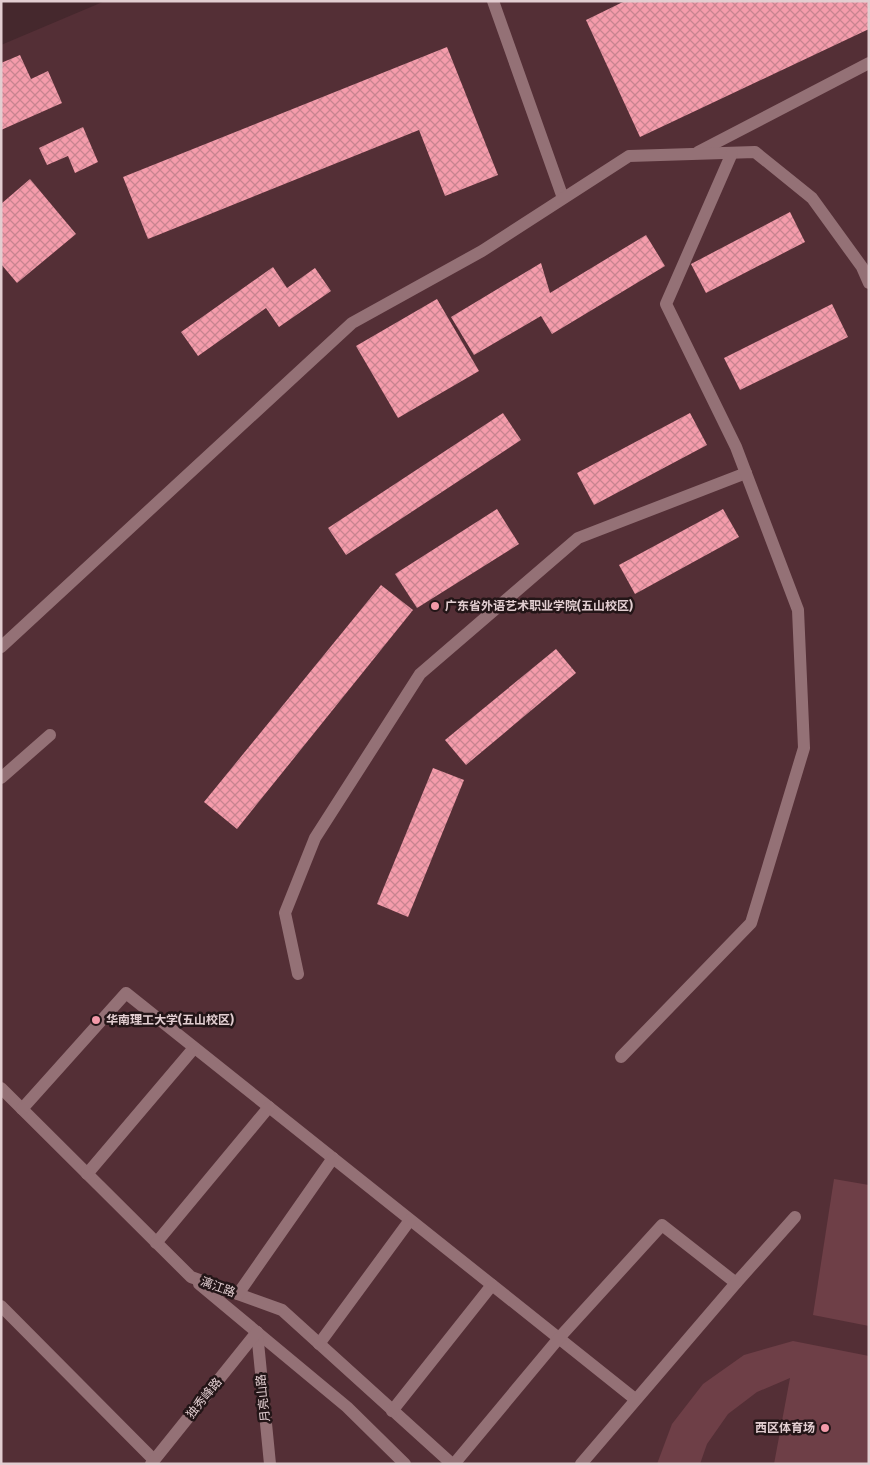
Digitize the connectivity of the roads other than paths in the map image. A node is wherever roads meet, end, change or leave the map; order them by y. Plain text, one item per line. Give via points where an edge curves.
1 (493, 1) edge
2 (869, 64) edge
3 (732, 152) junction
4 (695, 154) junction
5 (563, 198) junction
6 (869, 283) edge
7 (746, 473) junction
8 (3, 641) edge
9 (50, 734) dead end
10 (1, 778) edge
11 (298, 974) dead end
12 (194, 1048) junction
13 (621, 1057) dead end
14 (1, 1088) edge
15 (269, 1107) junction
16 (22, 1109) junction
17 (333, 1158) junction
18 (88, 1174) junction
19 (795, 1217) dead end
20 (410, 1220) junction
21 (156, 1243) junction
22 (191, 1277) junction
23 (736, 1283) junction
24 (492, 1285) junction
25 (238, 1294) junction
26 (1, 1306) edge
27 (257, 1332) junction
28 (559, 1338) junction
29 (319, 1344) junction
30 (635, 1399) junction
31 (392, 1411) junction
32 (398, 1461) edge
33 (152, 1462) edge
34 (270, 1464) edge
35 (453, 1464) edge
36 (581, 1464) edge

1 - 5 street
2 - 4 street
3 - 4 street
3 - 6 street via 755,152 812,198 862,267
3 - 7 street via 666,304
4 - 5 street via 629,156
5 - 8 street via 482,251 352,323
7 - 11 street via 578,538 420,674 315,838 291,897 285,914
7 - 13 street via 798,610 804,748 751,923
9 - 10 street
12 - 15 street
12 - 16 street via 126,993
12 - 18 street
14 - 16 street, 漓江路
15 - 17 street
15 - 21 street
16 - 18 street, 漓江路
17 - 20 street
17 - 25 street
18 - 21 street, 漓江路
19 - 23 street
20 - 24 street
20 - 29 street
21 - 22 street, 漓江路
22 - 25 street, 漓江路
22 - 27 street
23 - 28 street via 662,1225
23 - 30 street
24 - 28 street
24 - 31 street
25 - 29 street, 漓江路 via 282,1310
26 - 33 street
27 - 32 street via 347,1407
27 - 33 street, 独秀峰路
27 - 34 street, 月亮山路
28 - 30 street
28 - 35 street
29 - 31 street, 漓江路
30 - 36 street
31 - 35 street, 漓江路

